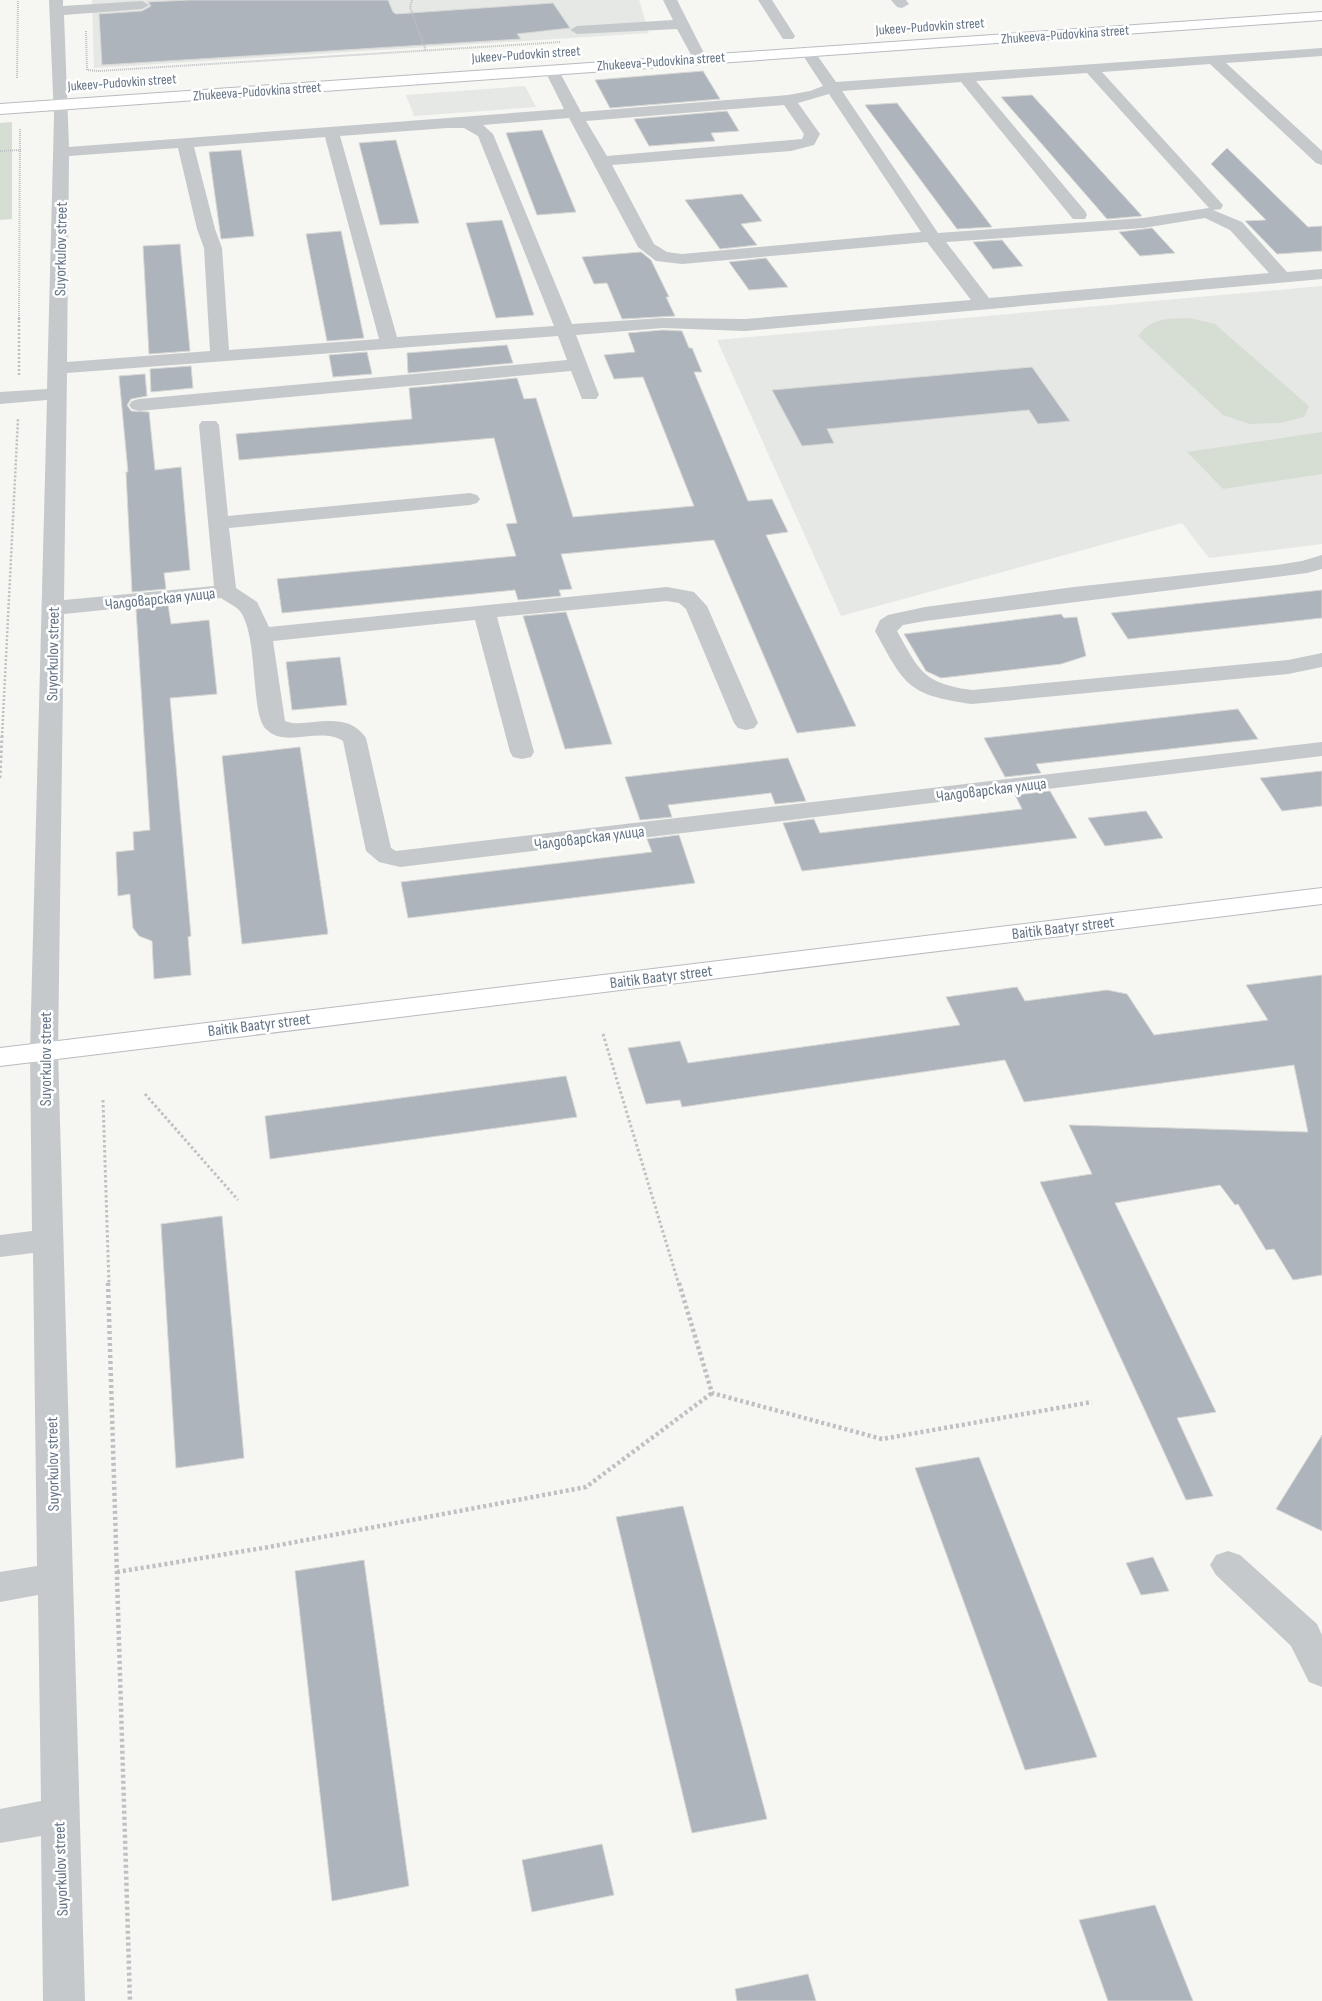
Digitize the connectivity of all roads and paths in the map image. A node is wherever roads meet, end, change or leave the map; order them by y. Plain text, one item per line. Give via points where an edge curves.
1 (18, 0) edge
2 (412, 0) edge
3 (670, 0) edge
4 (765, 0) edge
5 (142, 5) dead end
6 (56, 6) edge
7 (86, 9) junction
8 (1322, 16) edge
9 (682, 24) junction
10 (577, 30) dead end
11 (807, 34) dead end
12 (788, 36) junction
13 (768, 37) dead end
14 (711, 41) dead end
15 (561, 42) dead end
16 (692, 42) junction
17 (672, 44) dead end
18 (426, 51) junction
19 (807, 51) junction
20 (1322, 52) edge
21 (700, 59) junction
22 (1214, 60) junction
23 (1090, 68) junction
24 (551, 69) junction
25 (17, 78) dead end
26 (965, 78) junction
27 (78, 85) dead end
28 (62, 86) junction
29 (44, 87) dead end
30 (833, 87) junction
31 (788, 100) junction
32 (588, 101) dead end
33 (62, 105) junction
34 (0, 109) edge
35 (572, 111) junction
36 (19, 121) dead end
37 (463, 122) junction
38 (332, 131) junction
39 (185, 142) junction
40 (21, 150) junction
41 (0, 151) edge
42 (62, 152) junction
43 (1322, 160) edge
44 (602, 161) junction
45 (1215, 205) dead end
46 (1079, 216) dead end
47 (933, 237) junction
48 (1322, 274) edge
49 (1282, 277) junction
50 (984, 304) junction
51 (565, 329) junction
52 (389, 343) junction
53 (220, 355) junction
54 (578, 365) junction
55 (57, 368) junction
56 (57, 394) junction
57 (589, 395) dead end
58 (19, 396) junction
59 (0, 398) edge
60 (139, 405) dead end
61 (209, 425) dead end
62 (470, 499) dead end
63 (217, 523) junction
64 (1322, 561) edge
65 (225, 591) junction
66 (52, 608) junction
67 (484, 612) junction
68 (261, 635) junction
69 (1322, 660) edge
70 (746, 723) dead end
71 (1322, 749) edge
72 (522, 752) dead end
73 (0, 778) edge
74 (1322, 896) edge
75 (603, 1034) dead end
76 (44, 1051) junction
77 (0, 1057) edge
78 (145, 1094) dead end
79 (103, 1100) dead end
80 (238, 1200) dead end
81 (46, 1240) junction
82 (0, 1246) edge
83 (712, 1392) junction
84 (1092, 1402) dead end
85 (1228, 1566) dead end
86 (117, 1572) junction
87 (55, 1577) junction
88 (0, 1586) edge
89 (1322, 1671) edge
90 (58, 1815) junction
91 (0, 1826) edge
92 (64, 2001) edge
93 (130, 2001) edge

1 - 25 path
2 - 18 path via 410,7
3 - 9 street
4 - 12 street
5 - 7 street
6 - 7 street
6 - 28 street, Suyorkulov street
7 - 18 path via 88,70
8 - 19 main road, Zhukeeva-Pudovkina street
9 - 10 street
9 - 16 street
11 - 12 main road
12 - 13 main road
14 - 16 main road
15 - 18 path
16 - 17 main road
16 - 21 street
19 - 21 main road, Zhukeeva-Pudovkina street
19 - 30 street
20 - 22 street
21 - 24 main road, Zhukeeva-Pudovkina street
22 - 23 street
22 - 43 street
23 - 26 street
23 - 45 street
24 - 33 main road, Zhukeeva-Pudovkina street
24 - 35 street
26 - 30 street
26 - 46 street
27 - 28 main road, Jukeev-Pudovkin street
28 - 29 main road, Jukeev-Pudovkin street
28 - 33 street, Suyorkulov street
30 - 31 street
30 - 47 street
31 - 35 street
31 - 44 street via 812,134 808,142
32 - 35 street
33 - 34 main road, Zhukeeva-Pudovkina street
33 - 42 street, Suyorkulov street
35 - 37 street
35 - 44 street
36 - 40 path
37 - 38 street
37 - 51 street via 485,134
38 - 39 street
38 - 52 street
39 - 42 street
39 - 53 street via 213,248
40 - 41 path
40 - 58 path
42 - 55 street, Suyorkulov street
44 - 47 street via 647,247 662,257 682,259
47 - 49 street via 1143,223 1207,213 1236,226
47 - 50 street
48 - 49 street
49 - 50 street
50 - 51 street via 729,326 680,322
51 - 52 street
51 - 54 street
52 - 53 street
53 - 55 street
54 - 57 street
54 - 60 street
55 - 56 street, Suyorkulov street
56 - 58 street
56 - 66 street, Suyorkulov street
58 - 59 street
58 - 73 path
61 - 63 street
62 - 63 street
63 - 65 street
64 - 69 street via 1277,572 925,614 896,620 888,625 886,631 911,676 925,687 936,692 972,697 1288,667
65 - 66 street, Чалдоварская улица
65 - 68 street, Чалдоварская улица via 249,607
66 - 76 street, Suyorkulov street
67 - 68 street
67 - 70 street via 667,594 686,597 696,606
67 - 72 street
68 - 71 street, Чалдоварская улица via 273,723 280,729 325,726 344,729 354,738 379,851 388,858
74 - 76 main road, Baitik Baatyr street
75 - 83 path
76 - 77 main road, Baitik Baatyr street
76 - 81 street, Suyorkulov street
78 - 80 path
79 - 86 path
81 - 82 street
81 - 87 street, Suyorkulov street
83 - 84 path via 882,1439
83 - 86 path via 586,1487 269,1547
85 - 89 street via 1304,1635
86 - 93 path
87 - 88 street
87 - 90 street, Suyorkulov street
90 - 91 street
90 - 92 street, Suyorkulov street

